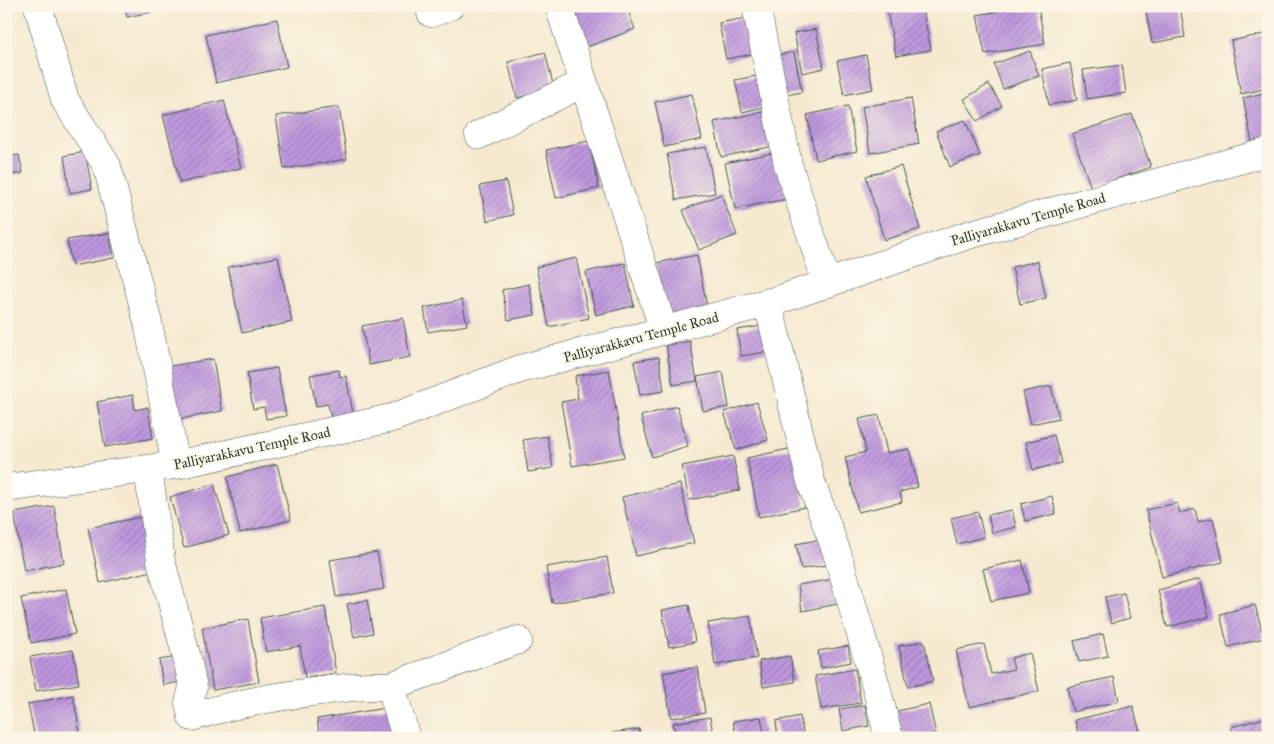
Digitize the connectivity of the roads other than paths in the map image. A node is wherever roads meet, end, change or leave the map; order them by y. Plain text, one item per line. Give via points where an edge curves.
1 (38, 6) edge
2 (559, 6) edge
3 (756, 6) edge
4 (583, 83) junction
5 (479, 135) dead end
6 (1268, 152) edge
7 (827, 283) junction
8 (768, 303) junction
9 (664, 331) junction
10 (176, 465) junction
11 (148, 469) junction
12 (6, 488) edge
13 (518, 640) dead end
14 (391, 686) junction
15 (191, 727) edge
16 (406, 738) edge
17 (889, 738) edge

1 - 10 street via 65,100 107,166 148,323
2 - 4 street
3 - 7 street via 788,165
4 - 5 street
4 - 9 street
6 - 7 street, Palliyarakkavu Temple Road via 968,235
7 - 8 street, Palliyarakkavu Temple Road
8 - 9 street, Palliyarakkavu Temple Road
8 - 17 street via 811,482 837,553
9 - 10 street, Palliyarakkavu Temple Road via 520,369 392,418
10 - 11 street, Palliyarakkavu Temple Road
11 - 12 street, Palliyarakkavu Temple Road
11 - 15 street via 161,561 193,687 189,703
13 - 14 street
14 - 15 street via 308,692 228,706
14 - 16 street

